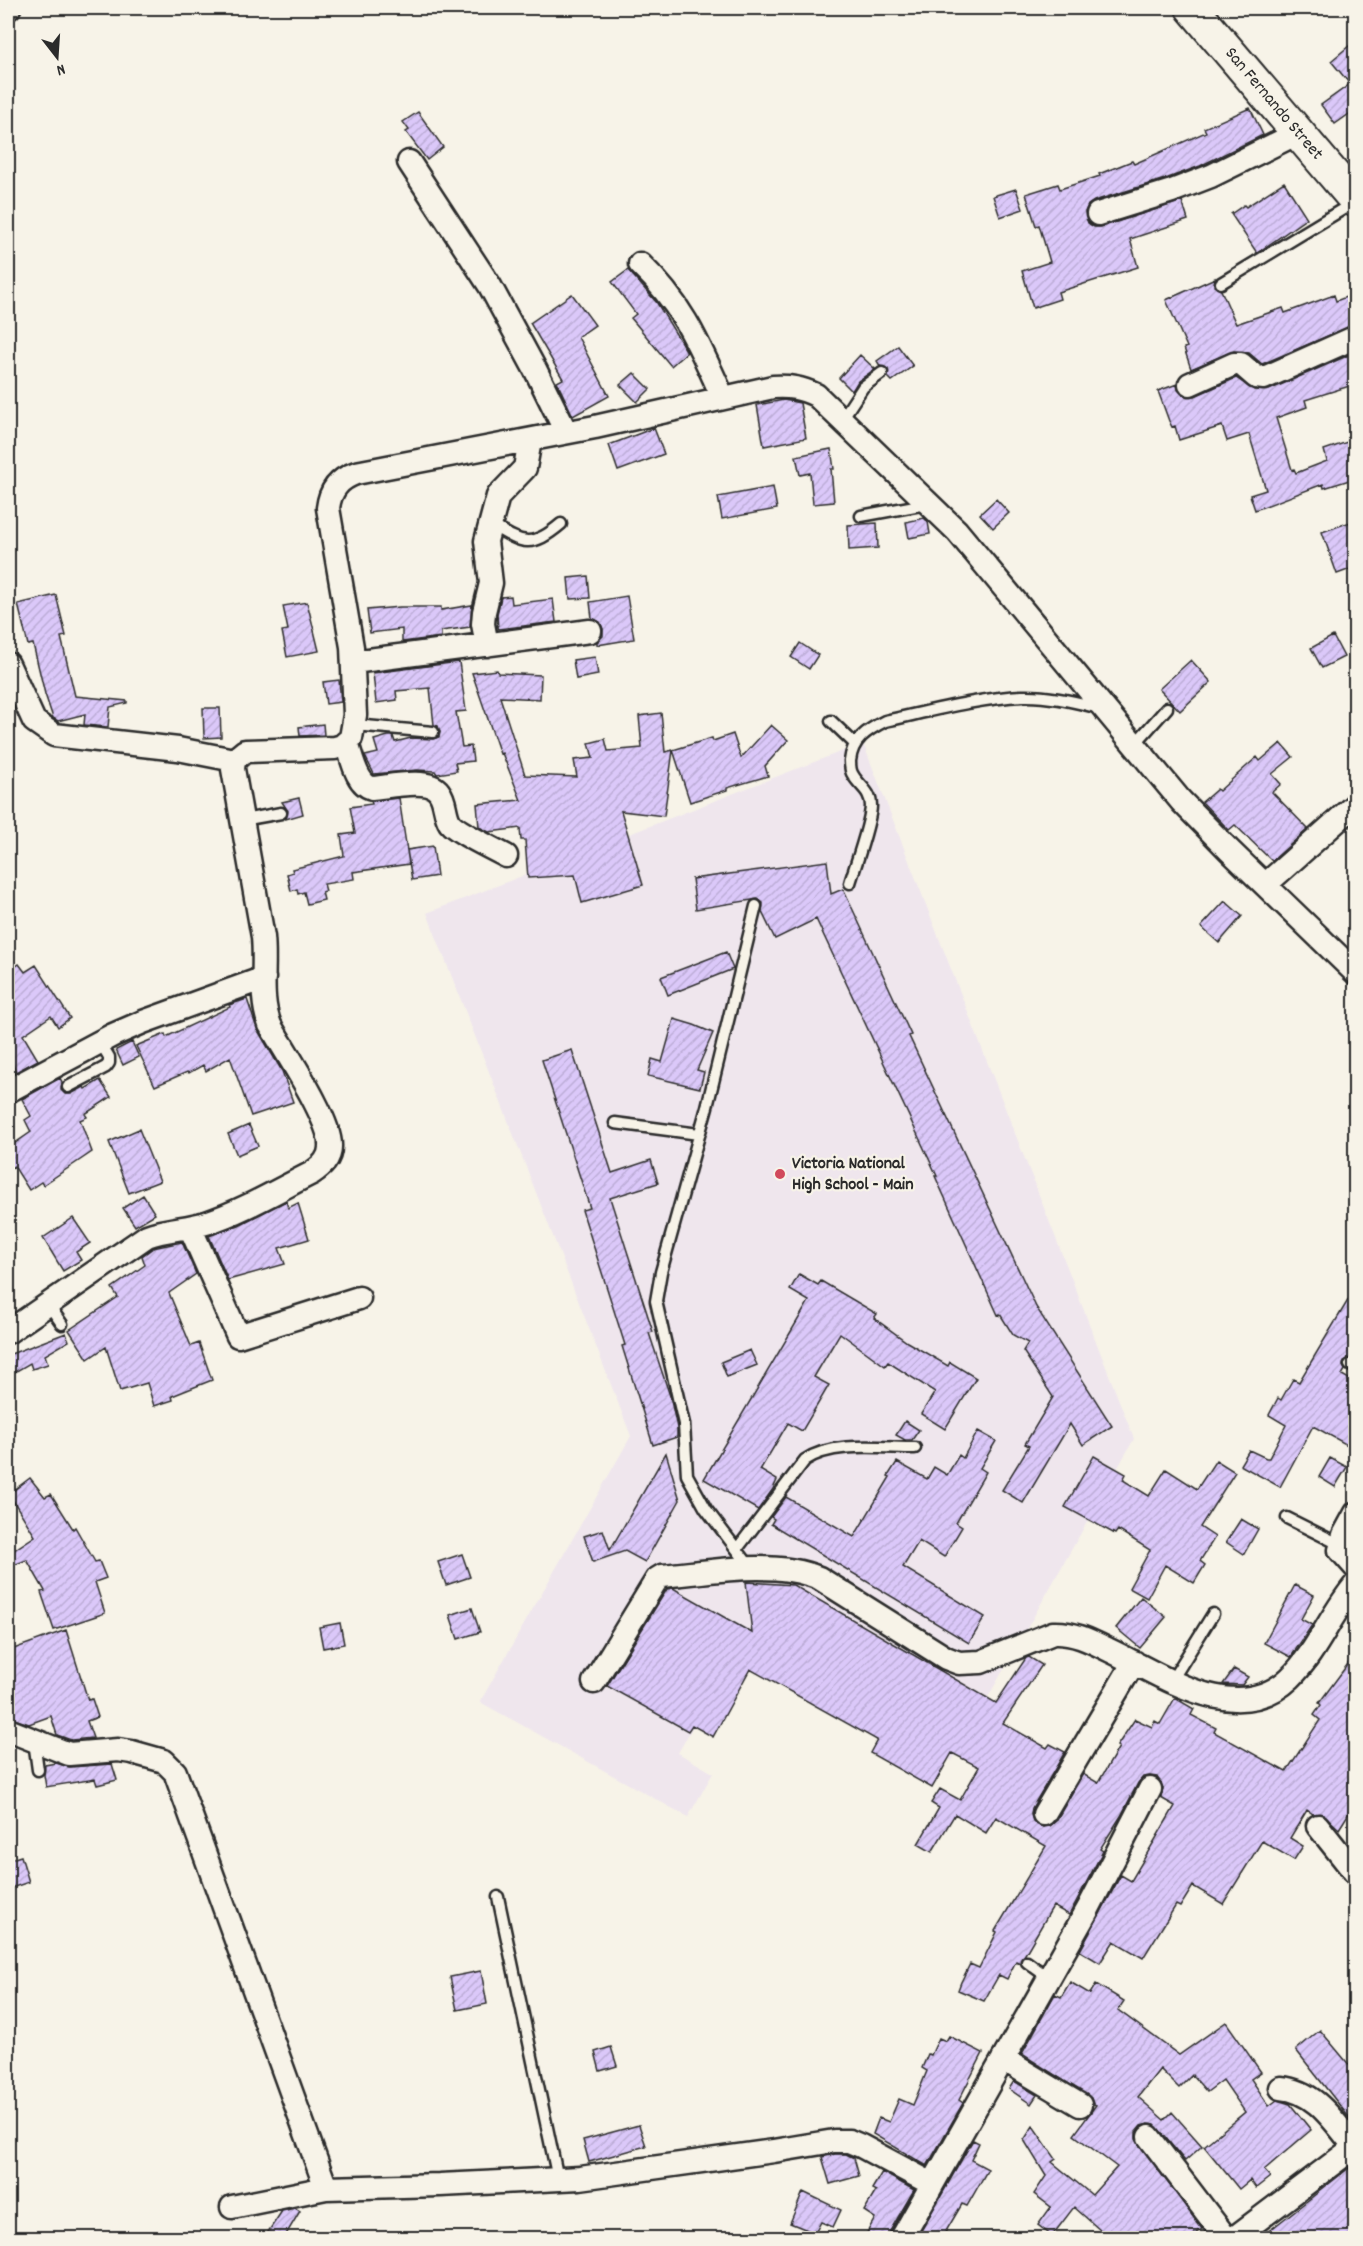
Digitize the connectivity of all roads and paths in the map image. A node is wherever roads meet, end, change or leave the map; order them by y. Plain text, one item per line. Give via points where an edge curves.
1 (1192, 8) edge
2 (1298, 133) junction
3 (409, 162) dead end
4 (1351, 188) edge
5 (1098, 214) dead end
6 (640, 264) dead end
7 (1221, 283) dead end
8 (1356, 337) edge
9 (882, 373) dead end
10 (1190, 384) dead end
11 (723, 399) junction
12 (842, 419) junction
13 (566, 432) junction
14 (530, 440) junction
15 (930, 503) junction
16 (861, 516) dead end
17 (489, 524) junction
18 (561, 524) dead end
19 (590, 631) dead end
20 (487, 645) junction
21 (353, 662) junction
22 (8, 664) edge
23 (1103, 708) junction
24 (1167, 708) dead end
25 (831, 721) dead end
26 (433, 732) dead end
27 (350, 734) junction
28 (855, 744) junction
29 (1134, 746) junction
30 (234, 760) junction
31 (1356, 804) edge
32 (280, 813) dead end
33 (243, 820) junction
34 (506, 856) dead end
35 (850, 883) dead end
36 (1265, 885) junction
37 (756, 906) dead end
38 (1351, 961) edge
39 (264, 978) junction
40 (100, 1042) junction
41 (68, 1087) dead end
42 (8, 1091) edge
43 (615, 1123) dead end
44 (699, 1134) junction
45 (190, 1227) junction
46 (359, 1298) dead end
47 (48, 1304) junction
48 (62, 1324) dead end
49 (8, 1332) edge
50 (915, 1448) dead end
51 (1356, 1512) edge
52 (1287, 1518) dead end
53 (1340, 1547) junction
54 (737, 1549) junction
55 (1356, 1568) edge
56 (752, 1569) junction
57 (1356, 1584) edge
58 (1213, 1614) dead end
59 (1134, 1662) junction
60 (1172, 1680) junction
61 (594, 1682) dead end
62 (8, 1730) edge
63 (34, 1741) junction
64 (38, 1770) dead end
65 (1150, 1789) dead end
66 (1044, 1814) dead end
67 (1318, 1826) dead end
68 (1356, 1874) edge
69 (498, 1897) dead end
70 (1027, 1962) dead end
71 (1049, 1978) junction
72 (1003, 2060) junction
73 (1281, 2088) dead end
74 (1080, 2105) dead end
75 (1149, 2137) dead end
76 (1354, 2150) edge
77 (558, 2179) junction
78 (932, 2184) junction
79 (326, 2188) junction
80 (232, 2207) dead end
81 (902, 2238) edge
82 (1226, 2238) edge
83 (1234, 2238) edge

1 - 2 main road, San Fernando Street
2 - 4 main road, San Fernando Street
2 - 5 street via 1211,176
3 - 13 street via 489,286
4 - 7 lane
6 - 11 street via 658,281 686,320
8 - 10 street via 1264,378 1234,364
9 - 12 lane via 863,387
11 - 12 street via 790,386 816,395
11 - 13 street
12 - 15 street
13 - 14 street
14 - 17 street via 525,468 498,496
14 - 21 street via 356,473 335,487 328,508
15 - 16 lane
15 - 23 street
17 - 18 lane via 514,539 532,542
17 - 20 street via 486,552 491,583 483,624
19 - 20 street
20 - 21 street
21 - 27 street
22 - 30 street via 34,721 54,735 178,749
23 - 28 lane via 1061,699 1003,698 885,721 869,729
23 - 29 street
24 - 29 lane
25 - 28 lane
26 - 27 lane
27 - 30 street via 335,748 252,749
27 - 34 street via 359,778 366,787 416,783 436,788 455,827
28 - 35 lane via 850,766 869,793 871,808
29 - 36 street via 1181,801
30 - 33 street
31 - 36 street
32 - 33 lane
33 - 39 street via 266,959
36 - 38 street
37 - 44 lane
39 - 40 street
39 - 45 street via 265,1013 322,1118 331,1145 329,1155 312,1173 219,1218
40 - 41 lane via 109,1063
40 - 42 street
43 - 44 lane
44 - 54 lane via 656,1301 684,1424 687,1475 706,1509
45 - 46 street via 238,1336
45 - 47 street via 147,1236
47 - 48 lane
47 - 49 street
50 - 54 lane via 833,1448 816,1453 805,1460
51 - 53 street
52 - 53 lane
53 - 55 street
54 - 56 lane
56 - 59 street via 779,1568 819,1578 958,1663 981,1662 1064,1632
56 - 61 street via 657,1579
57 - 60 street via 1298,1669 1271,1692 1243,1700 1225,1700
58 - 60 lane
59 - 60 street
59 - 66 street
62 - 63 street
63 - 64 lane
63 - 79 street via 69,1754 132,1752 164,1761 175,1772
65 - 71 street
67 - 68 street
69 - 77 lane
70 - 71 lane
71 - 72 street
72 - 74 street
72 - 78 street
73 - 76 street via 1316,2102
75 - 82 street
76 - 83 street
77 - 78 street via 834,2141 861,2146
77 - 79 street
78 - 81 street
79 - 80 street

